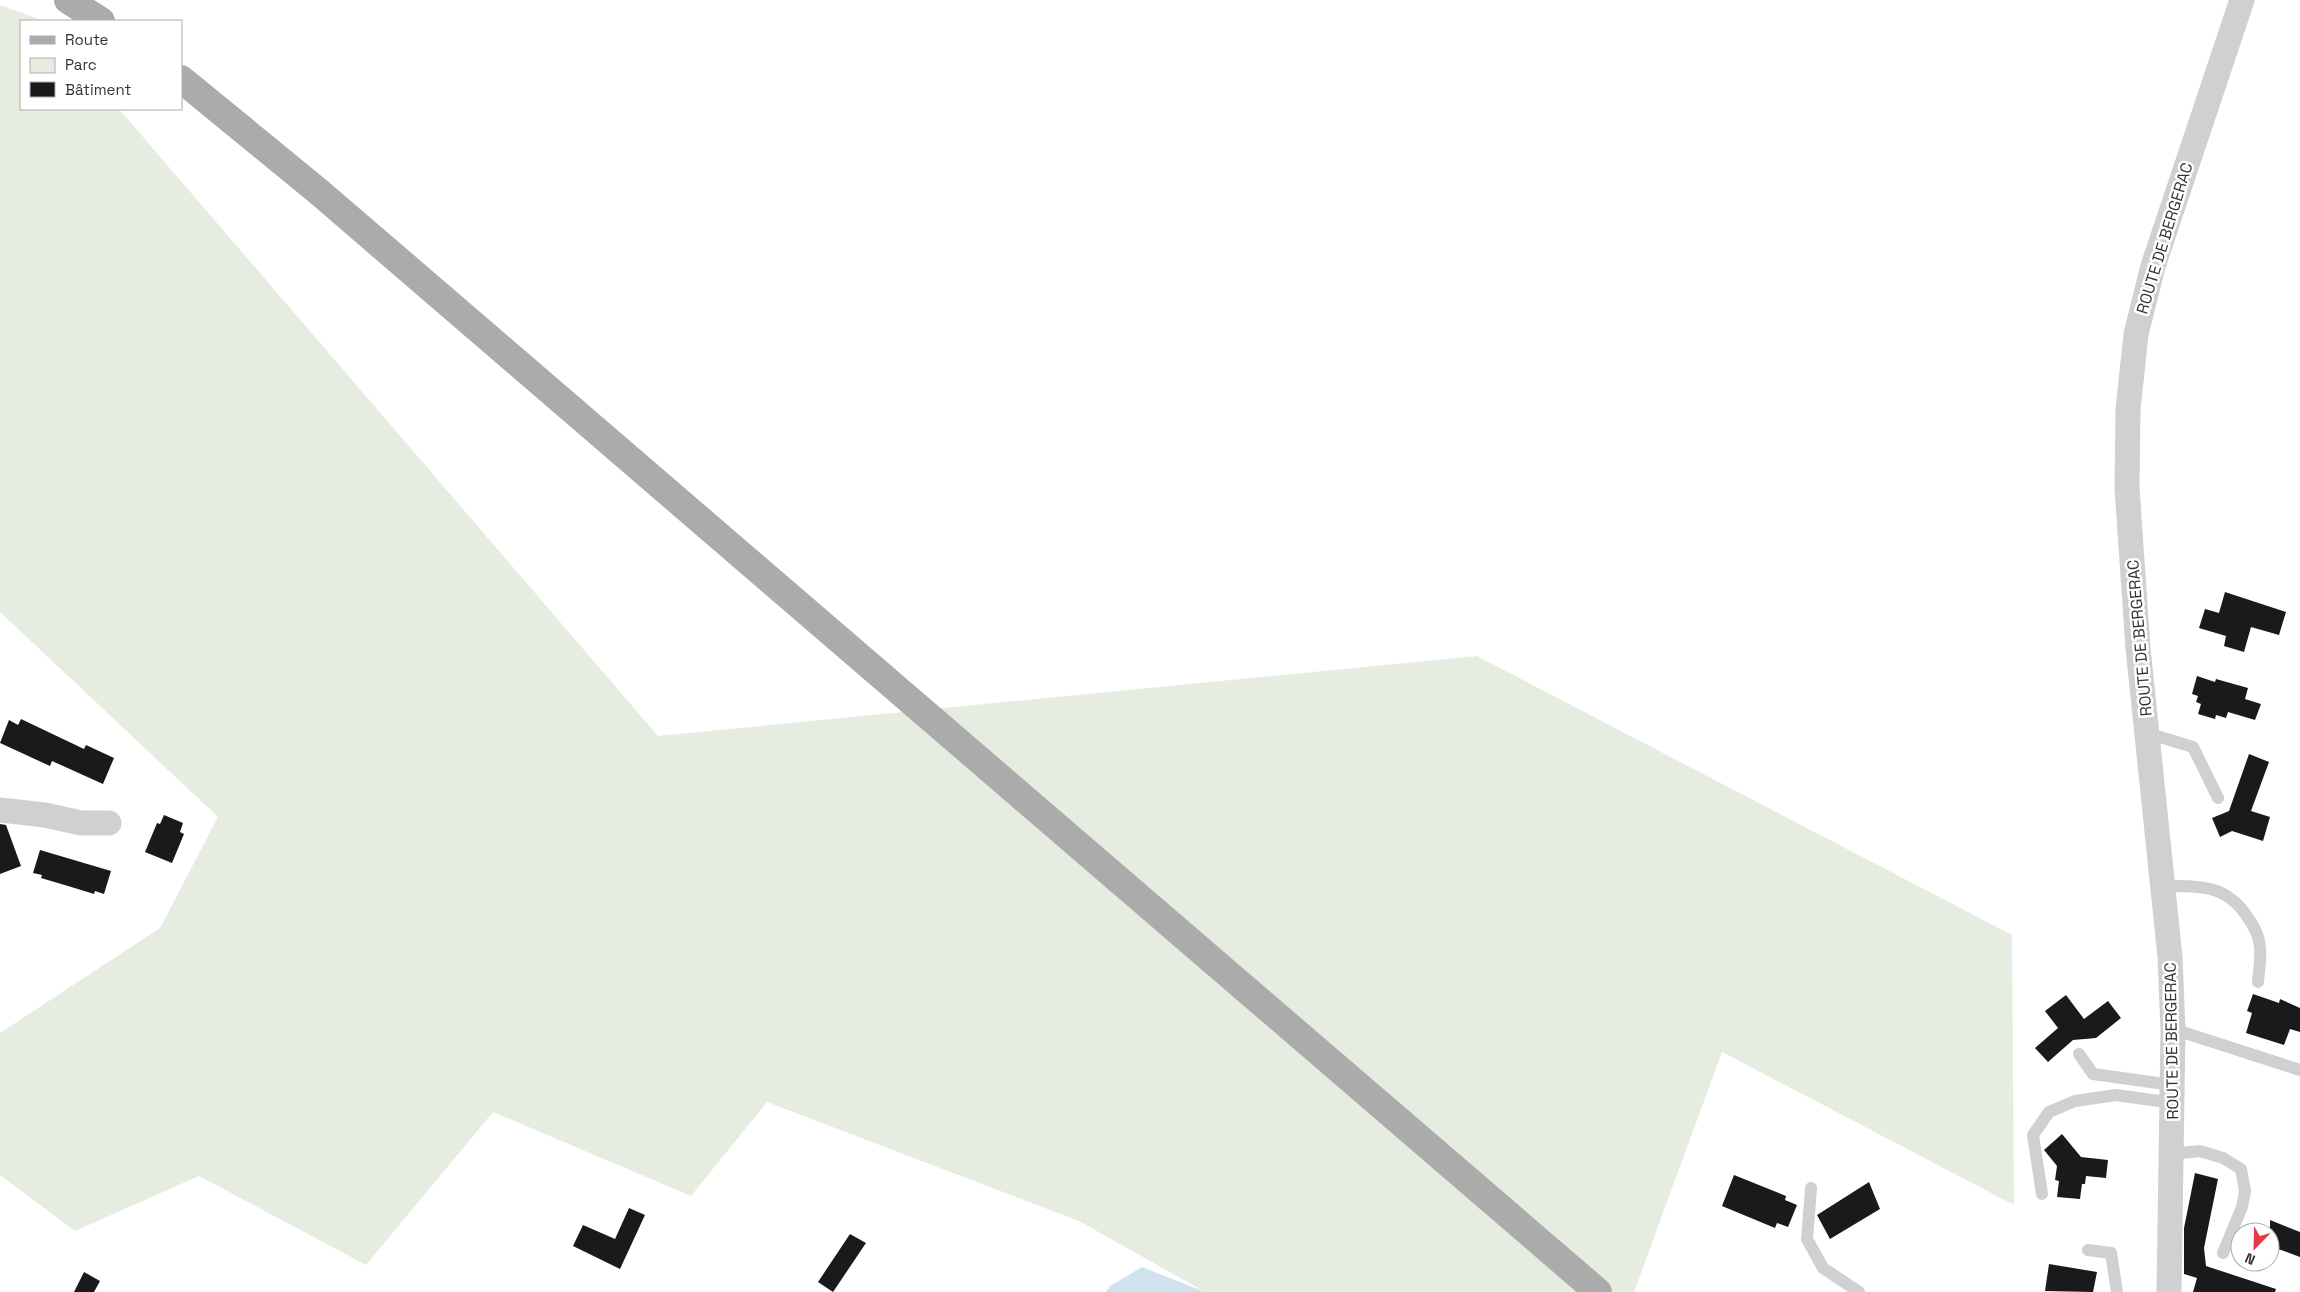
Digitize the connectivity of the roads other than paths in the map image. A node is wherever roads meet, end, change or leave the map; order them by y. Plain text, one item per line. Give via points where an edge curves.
1 (69, 0) edge
2 (2242, 0) edge
3 (99, 20) edge
4 (182, 80) edge
5 (2147, 733) junction
6 (2218, 798) dead end
7 (0, 810) edge
8 (109, 823) dead end
9 (2163, 886) junction
10 (2258, 982) dead end
11 (2173, 1029) junction
12 (2078, 1054) dead end
13 (2300, 1070) edge
14 (2172, 1094) junction
15 (2171, 1154) junction
16 (1811, 1188) dead end
17 (2042, 1194) dead end
18 (2088, 1250) dead end
19 (2223, 1253) dead end
20 (1598, 1292) edge
21 (1859, 1292) edge
22 (2117, 1292) edge
23 (2169, 1292) edge

1 - 3 main road
2 - 5 street, ROUTE DE BERGERAC via 2170,209 2136,334 2128,410 2127,488
4 - 20 main road via 319,192
5 - 6 lane via 2193,747
5 - 9 street, ROUTE DE BERGERAC
7 - 8 street via 80,824
9 - 10 lane via 2194,886 2223,892 2239,904 2254,926 2260,946
9 - 11 street, ROUTE DE BERGERAC
11 - 13 lane
11 - 14 street, ROUTE DE BERGERAC
12 - 14 lane via 2093,1074
14 - 15 street, ROUTE DE BERGERAC
14 - 17 lane via 2116,1095 2075,1101 2049,1112 2033,1135
15 - 19 lane via 2200,1151 2241,1169 2245,1191 2242,1207
15 - 23 street, ROUTE DE BERGERAC
16 - 21 lane via 1807,1239 1823,1268
18 - 22 lane via 2111,1253

